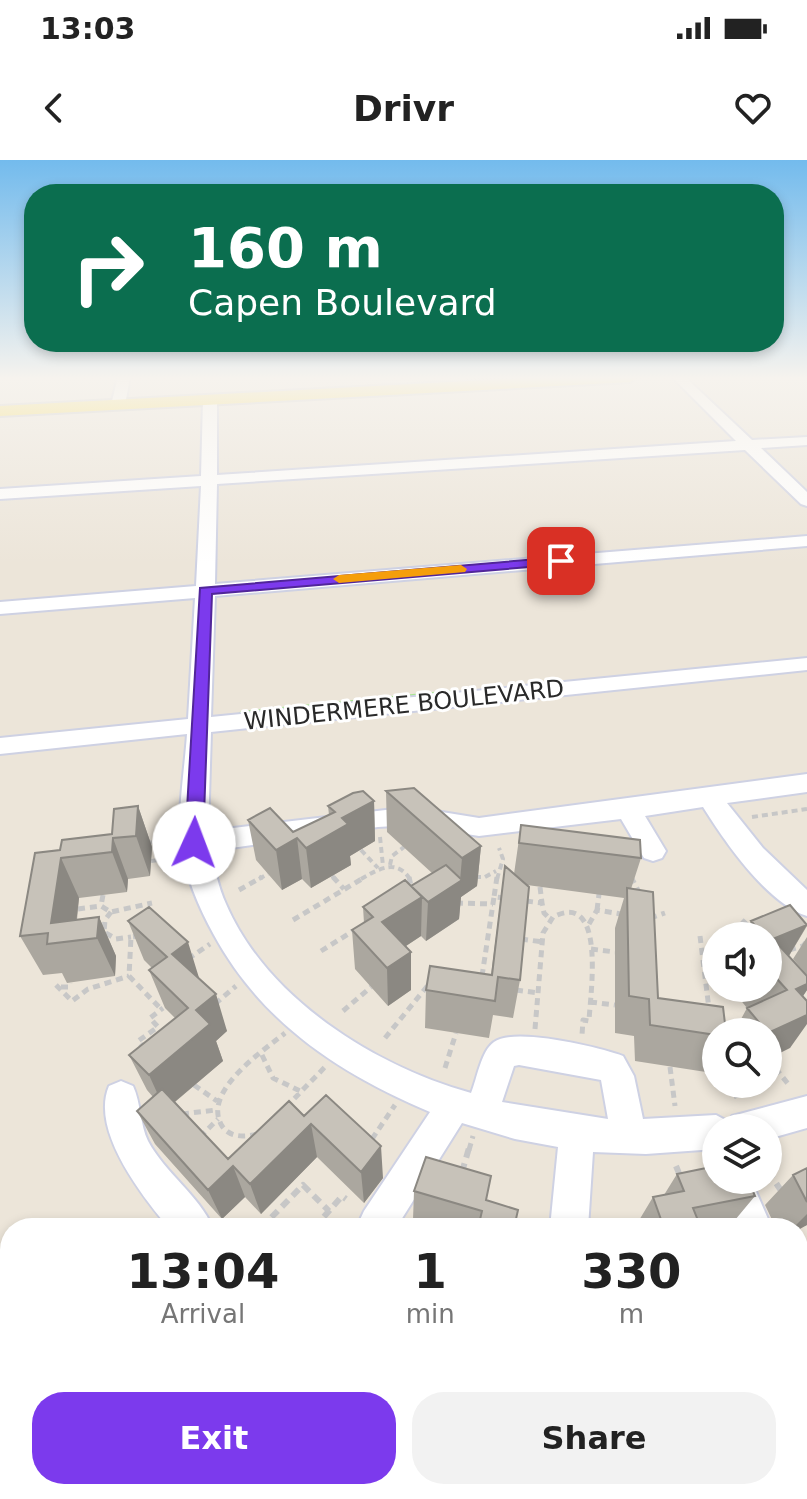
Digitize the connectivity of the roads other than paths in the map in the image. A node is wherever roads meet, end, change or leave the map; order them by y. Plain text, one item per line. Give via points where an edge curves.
1 (210, 439) edge
2 (743, 439) edge
3 (807, 441) edge
4 (748, 444) junction
5 (209, 480) junction
6 (0, 494) edge
7 (807, 501) edge
8 (807, 531) edge
9 (807, 541) edge
10 (528, 559) junction
11 (205, 585) junction
12 (0, 597) edge
13 (0, 608) edge
14 (807, 651) edge
15 (807, 664) edge
16 (701, 668) junction
17 (201, 718) junction
18 (0, 730) edge
19 (0, 746) edge
20 (807, 783) edge
21 (709, 797) junction
22 (628, 809) junction
23 (182, 847) junction
24 (653, 851) dead end
25 (807, 905) edge
26 (121, 1097) dead end
27 (798, 1098) edge
28 (756, 1114) edge
29 (469, 1119) junction
30 (702, 1128) edge
31 (577, 1133) junction
32 (629, 1136) junction
33 (739, 1194) edge
34 (185, 1218) edge
35 (382, 1218) edge
36 (570, 1218) edge
37 (749, 1218) edge

1 - 5 street
2 - 4 street
3 - 4 street
4 - 5 street
4 - 7 street
5 - 6 street
5 - 11 street
8 - 10 street
9 - 10 street
10 - 11 street
11 - 12 street
11 - 13 street
11 - 17 street
14 - 16 street, WINDERMERE BOULEVARD
15 - 16 street, WINDERMERE BOULEVARD
16 - 17 street, WINDERMERE BOULEVARD
17 - 18 street, WINDERMERE BOULEVARD
17 - 19 street, WINDERMERE BOULEVARD
17 - 23 street
20 - 21 street
21 - 22 street
21 - 25 street via 771,873
22 - 23 street via 479,827 411,816 378,818
22 - 24 street
23 - 29 street via 215,914 255,977 284,1007 357,1062
26 - 34 street via 131,1146
27 - 28 street
29 - 31 street
29 - 32 street via 501,1057 519,1050 611,1067
29 - 35 street
30 - 32 street
31 - 32 street
31 - 36 street
33 - 37 street

